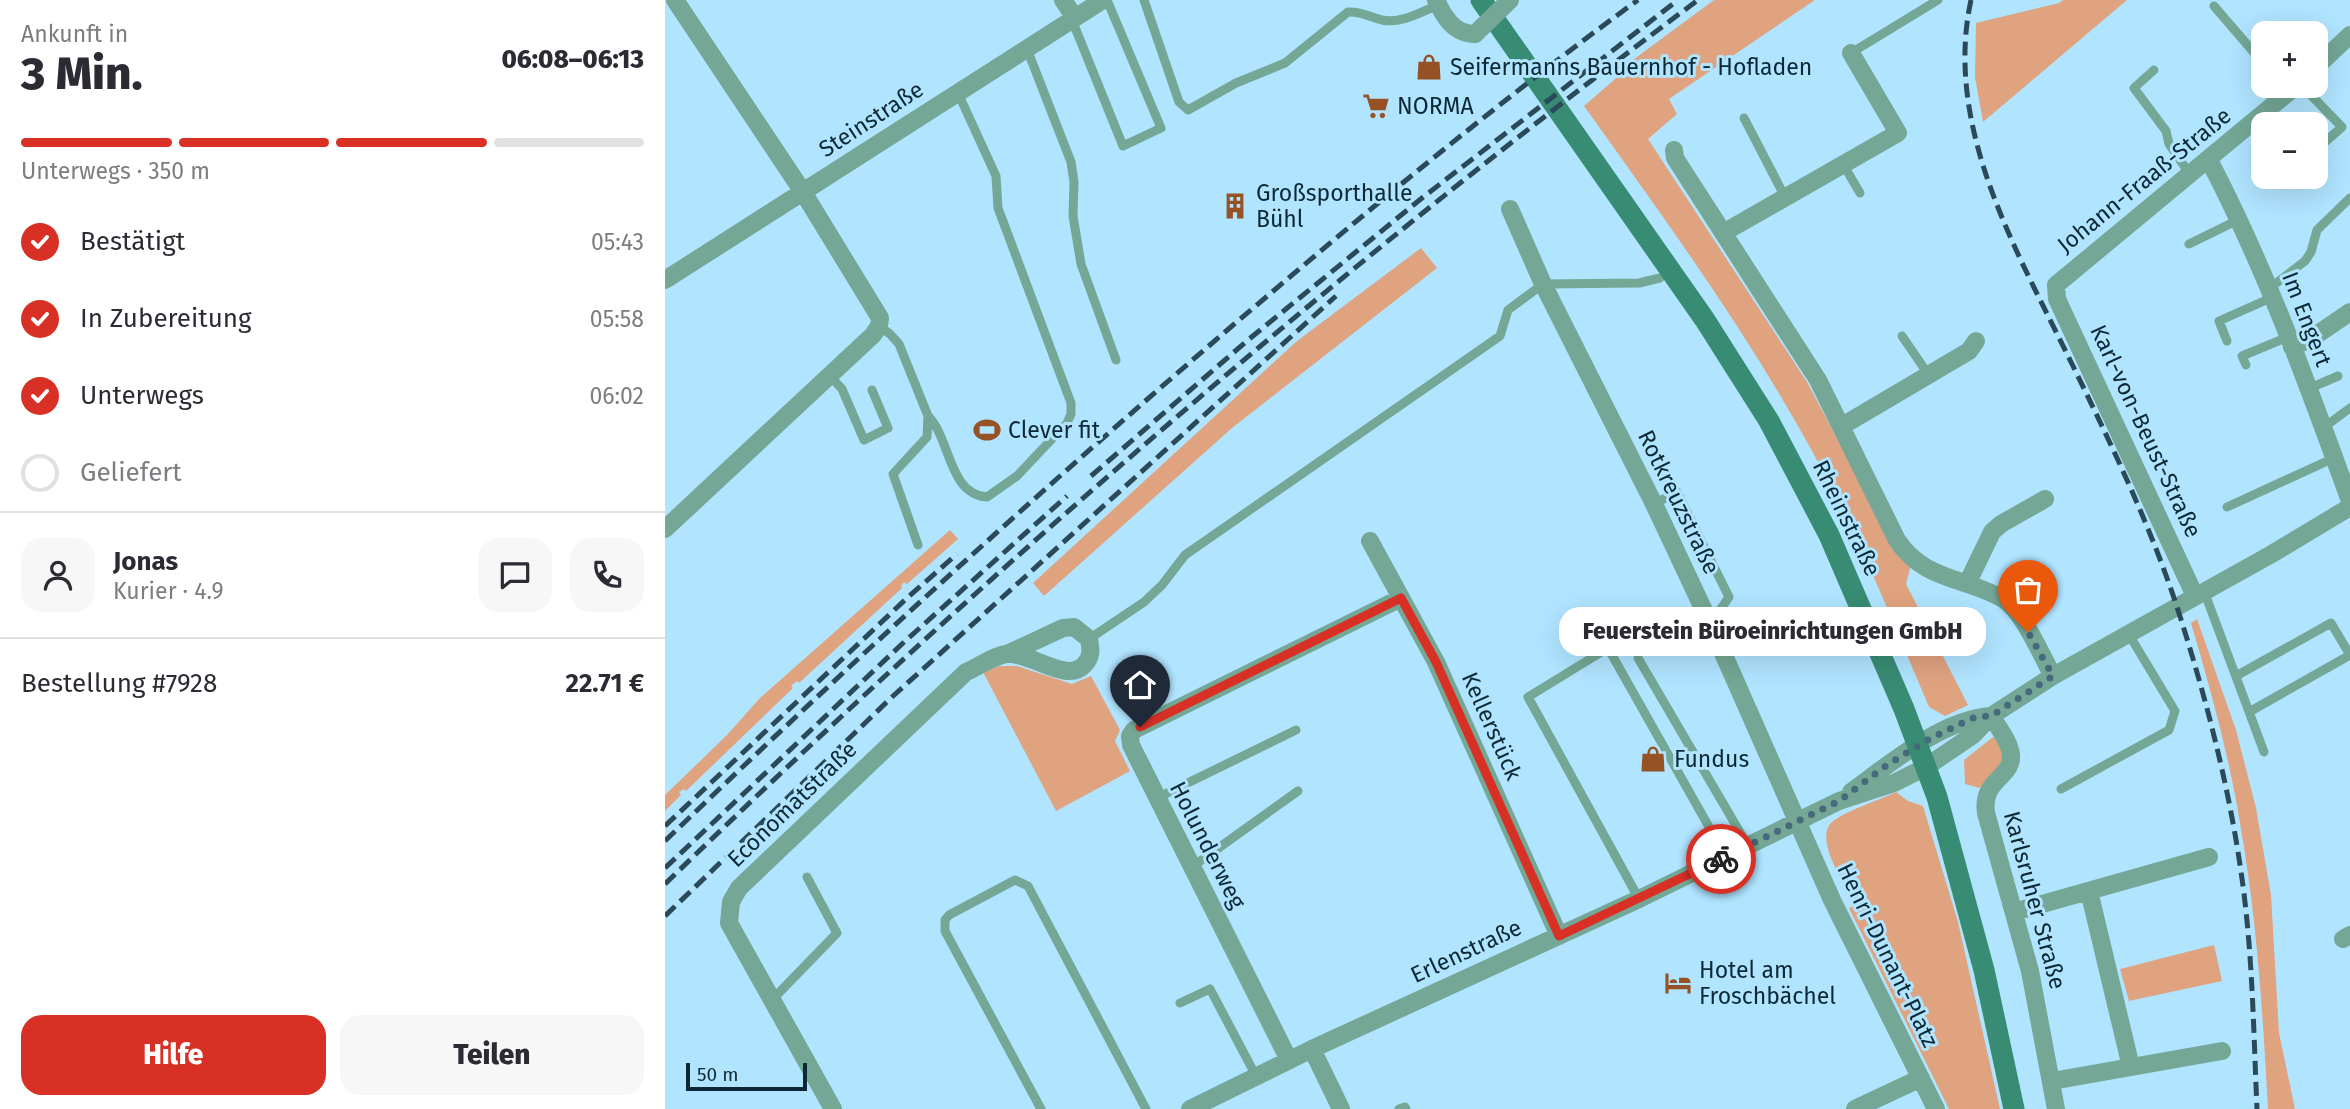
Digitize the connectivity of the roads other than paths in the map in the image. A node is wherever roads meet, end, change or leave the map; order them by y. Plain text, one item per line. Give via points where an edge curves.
1 (1063, 0) edge
2 (1105, 0) edge
3 (1144, 0) edge
4 (1481, 0) edge
5 (1510, 0) edge
6 (1938, 0) edge
7 (672, 3) edge
8 (1437, 3) edge
9 (2214, 6) dead end
10 (1074, 19) junction
11 (2350, 35) edge
12 (1027, 49) junction
13 (2251, 49) edge
14 (1851, 53) joint
15 (2328, 56) edge
16 (2154, 70) dead end
17 (958, 93) junction
18 (2279, 98) edge
19 (2306, 98) edge
20 (2323, 112) edge
21 (2328, 116) edge
22 (1745, 118) dead end
23 (2328, 140) edge
24 (1674, 150) dead end
25 (2209, 160) junction
26 (1843, 164) junction
27 (2189, 173) junction
28 (803, 192) junction
29 (1860, 192) dead end
30 (1785, 197) junction
31 (2350, 198) edge
32 (1510, 209) dead end
33 (2240, 219) junction
34 (1723, 233) junction
35 (2189, 244) dead end
36 (1660, 278) dead end
37 (665, 280) edge
38 (1543, 284) junction
39 (2056, 285) joint
40 (2271, 293) junction
41 (2350, 312) edge
42 (879, 326) junction
43 (1902, 336) dead end
44 (1976, 341) dead end
45 (2227, 341) dead end
46 (2290, 342) junction
47 (1116, 360) dead end
48 (2246, 365) dead end
49 (1928, 374) junction
50 (830, 376) junction
51 (2338, 376) dead end
52 (873, 390) dead end
53 (2308, 390) junction
54 (2350, 408) edge
55 (928, 416) junction
56 (1842, 426) junction
57 (2323, 428) junction
58 (2334, 458) junction
59 (2045, 499) dead end
60 (2350, 501) edge
61 (1654, 504) junction
62 (2227, 507) dead end
63 (2350, 507) edge
64 (668, 518) edge
65 (1370, 541) dead end
66 (918, 545) dead end
67 (1967, 584) junction
68 (2200, 594) junction
69 (1401, 598) junction
70 (1708, 619) junction
71 (2128, 634) junction
72 (1089, 639) junction
73 (1007, 654) junction
74 (2350, 655) edge
75 (1638, 658) dead end
76 (2053, 676) junction
77 (2237, 676) junction
78 (2249, 712) junction
79 (1991, 716) junction
80 (1296, 730) dead end
81 (1918, 746) junction
82 (2265, 752) dead end
83 (1926, 767) junction
84 (2061, 789) dead end
85 (1298, 791) dead end
86 (1157, 798) junction
87 (1839, 801) junction
88 (1798, 822) junction
89 (1748, 846) junction
90 (1726, 857) junction
91 (2209, 857) dead end
92 (1192, 867) junction
93 (807, 877) dead end
94 (2089, 891) junction
95 (1639, 899) junction
96 (2014, 912) junction
97 (1559, 936) junction
98 (771, 1001) junction
99 (1180, 1003) dead end
100 (1312, 1049) junction
101 (2222, 1051) dead end
102 (1289, 1060) junction
103 (2131, 1067) junction
104 (1256, 1076) junction
105 (1921, 1078) junction
106 (2052, 1081) junction
107 (833, 1109) edge
108 (1041, 1109) edge
109 (1146, 1109) edge
110 (1190, 1109) edge
111 (1341, 1109) edge
112 (1399, 1109) edge
113 (1406, 1109) edge
114 (1855, 1109) edge
115 (1936, 1109) edge
116 (2014, 1109) edge
117 (2056, 1109) edge

1 - 10 street
2 - 10 street, Steinstraße
2 - 10 lane via 1161,128 1123,146
3 - 8 lane via 1179,102 1188,110 1285,63 1348,12 1402,20
4 - 81 street, Rheinstraße via 1705,320 1769,421 1829,535
5 - 8 street, bridge via 1475,34 1451,25
6 - 14 lane
7 - 28 street
9 - 13 lane
10 - 12 street, Steinstraße
11 - 15 street
12 - 17 street, Steinstraße
12 - 47 lane via 1071,162 1081,264
14 - 26 street via 1898,133
16 - 27 lane via 2134,88 2166,131 2169,144
17 - 28 street, Steinstraße
17 - 55 lane via 996,176 997,208 1071,403 1071,414 1017,475 987,496 971,493 960,483 936,424
18 - 25 street, Johann-Fraaß-Straße
19 - 20 lane
21 - 23 lane via 2342,127
22 - 30 lane
24 - 34 street
25 - 27 street, Johann-Fraaß-Straße
25 - 33 street, Im Engert
26 - 29 lane
26 - 30 street
27 - 39 street, Johann-Fraaß-Straße
28 - 37 street, Steinstraße
28 - 42 street via 874,305
30 - 34 street
31 - 40 lane via 2317,230 2305,261
32 - 38 street, Rotkreuzstraße
33 - 35 lane
33 - 40 street, Im Engert
34 - 56 street via 1818,380
36 - 38 lane via 1639,283
38 - 61 street, Rotkreuzstraße
38 - 72 lane via 1508,310 1500,337 1185,555 1144,602
39 - 68 street, Karl-von-Beust-Straße via 2057,299
40 - 45 lane via 2219,321
40 - 46 street, Im Engert
41 - 46 street via 2312,338
42 - 50 street
42 - 55 lane via 899,344
43 - 49 lane
44 - 49 street via 1969,351
46 - 48 lane via 2242,356
46 - 53 street, Im Engert
49 - 56 street
50 - 52 lane via 842,389 864,440 888,429
50 - 64 street
51 - 53 lane
53 - 57 street, Im Engert
54 - 57 lane
55 - 66 lane via 927,437 893,474
56 - 67 street via 1908,556 1927,569
57 - 58 street, Im Engert
58 - 60 street, Im Engert
58 - 62 lane
59 - 67 street via 1992,532
61 - 70 street, Rotkreuzstraße
61 - 70 lane via 1677,492 1729,597
63 - 68 street
65 - 69 street, Kellerstück
67 - 76 street via 2016,610
68 - 71 street
68 - 77 lane
69 - 86 street, Holunderweg via 1134,730 1131,745
69 - 97 street, Kellerstück via 1436,662
70 - 88 street, Rotkreuzstraße
71 - 76 street
71 - 84 lane via 2175,711 2169,730
72 - 73 street, Economatstraße via 1074,627 1063,628
72 - 73 street via 1088,661 1074,671
73 - 98 street, Economatstraße via 966,672 739,888 731,902 729,923
74 - 77 lane via 2331,623
74 - 78 lane
75 - 89 lane
76 - 79 street
77 - 78 lane
78 - 82 lane
79 - 81 street, Erlenstraße via 1975,717
79 - 83 street, Erlenstraße via 1973,735
79 - 96 street, Karlsruher Straße via 2012,759 1984,800
80 - 86 lane
81 - 83 street, Rheinstraße
81 - 87 street, Erlenstraße
83 - 87 street, Erlenstraße
83 - 116 street, Rheinstraße via 1984,970
85 - 92 lane
86 - 92 street, Holunderweg
87 - 88 street, Erlenstraße
88 - 89 street, Erlenstraße
88 - 105 street, Henri-Dunant-Platz
89 - 90 street, Erlenstraße
90 - 95 street, Erlenstraße
90 - 95 lane via 1608,648 1528,697
91 - 94 street
92 - 102 street, Holunderweg
93 - 98 lane via 837,933
94 - 96 street
94 - 103 street
95 - 97 street, Erlenstraße
96 - 106 street, Karlsruher Straße
97 - 100 street, Erlenstraße
98 - 107 street, Economatstraße
99 - 104 lane via 1210,989
100 - 102 street, Erlenstraße
100 - 111 street
101 - 103 street
102 - 104 street, Erlenstraße
103 - 106 street
104 - 110 street, Erlenstraße
105 - 114 street
105 - 115 street, Henri-Dunant-Platz
106 - 117 street, Karlsruher Straße
108 - 109 lane via 945,931 949,915 1015,880 1028,886
112 - 113 lane

